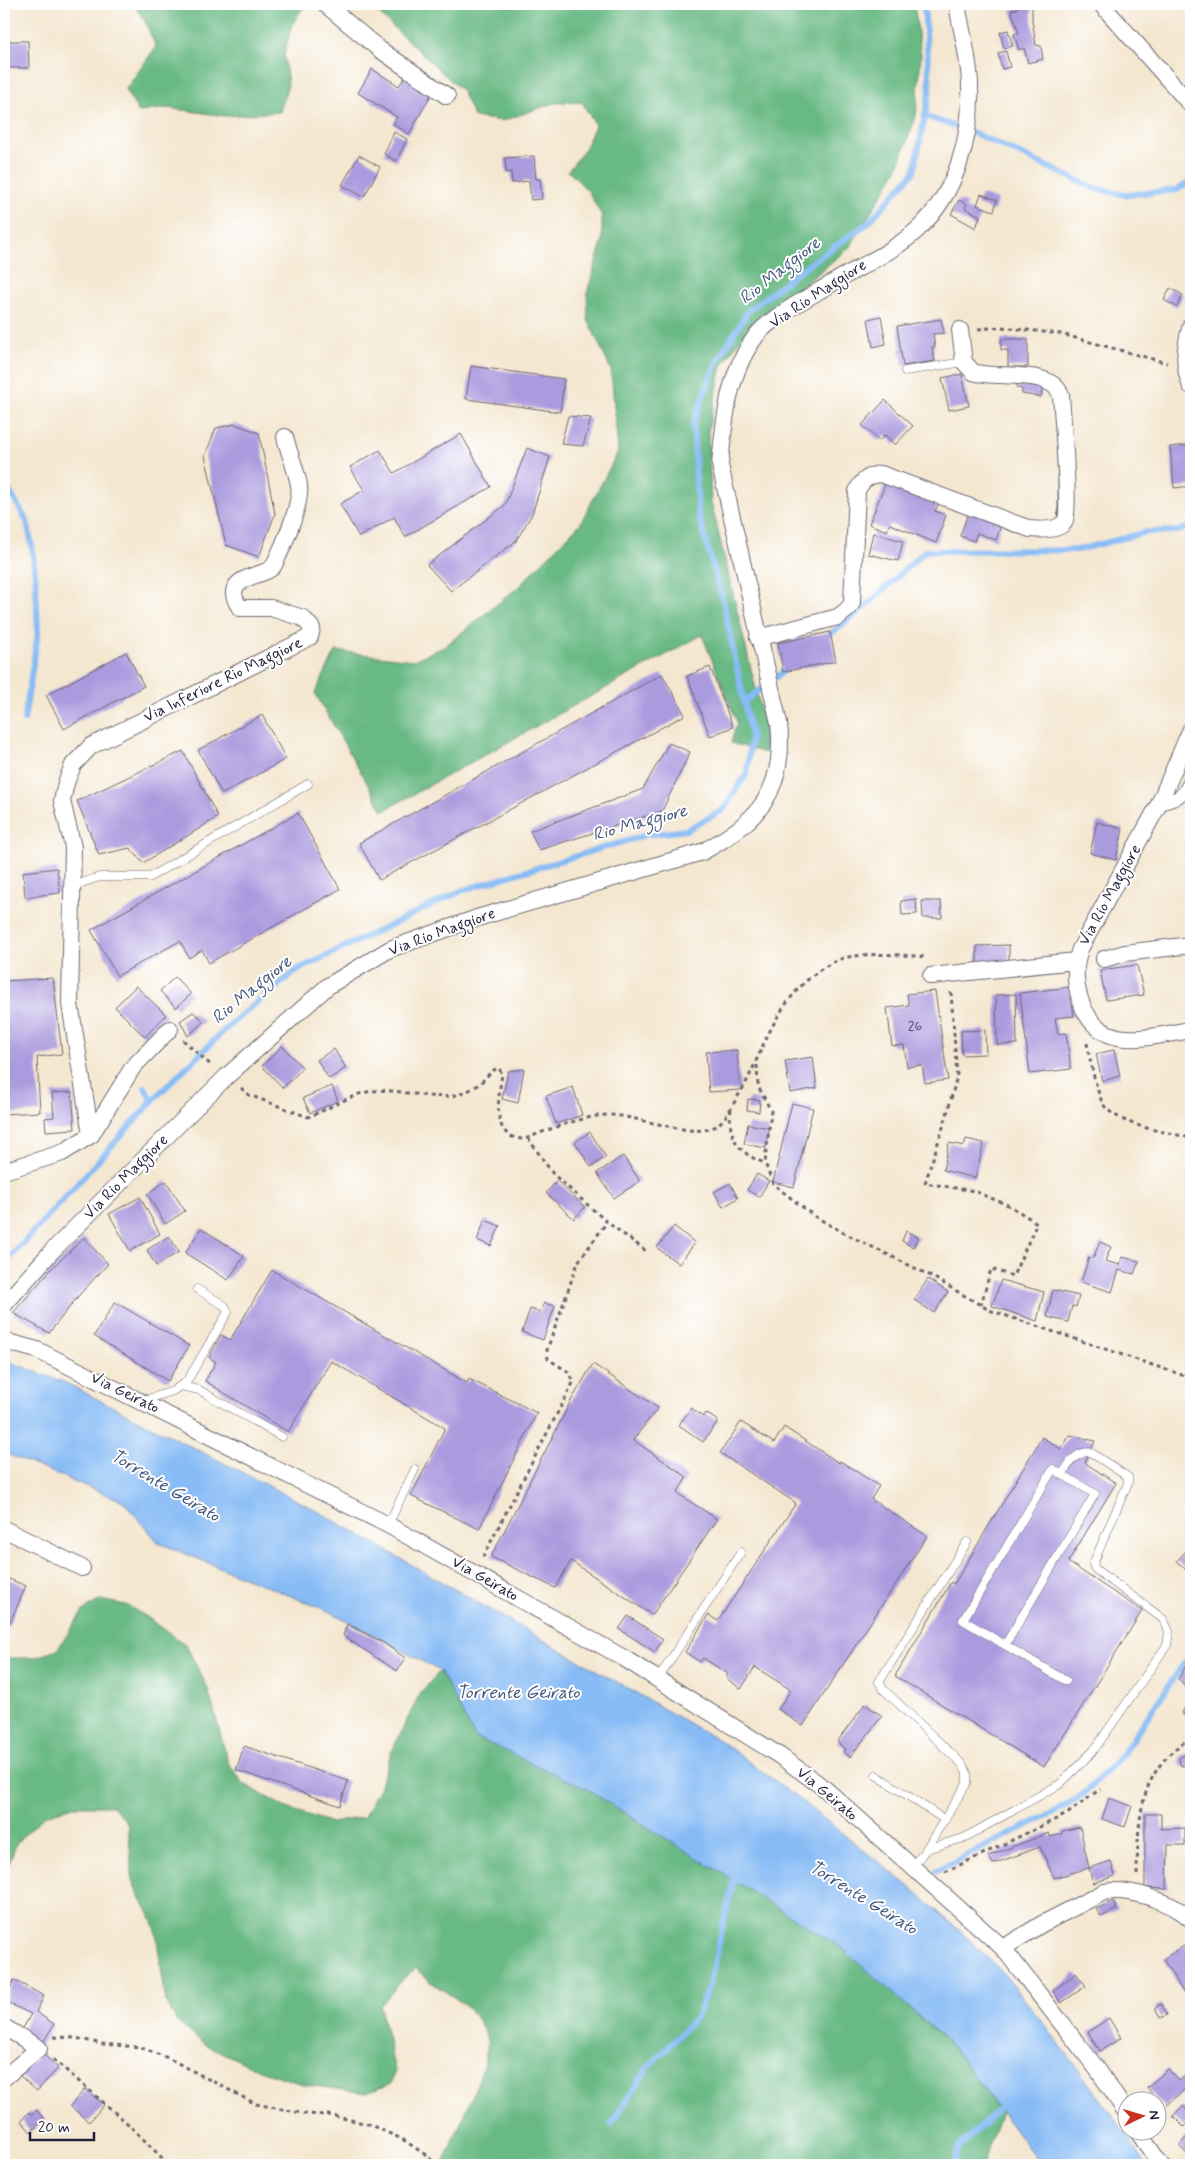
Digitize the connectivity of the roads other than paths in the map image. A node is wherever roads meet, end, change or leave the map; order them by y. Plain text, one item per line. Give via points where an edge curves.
1 (325, 4) edge
2 (957, 4) edge
3 (1101, 4) edge
4 (447, 96) dead end
5 (1191, 105) edge
6 (1191, 325) edge
7 (960, 333) road end
8 (964, 362) junction
9 (905, 371) dead end
10 (1191, 386) edge
11 (285, 437) dead end
12 (758, 638) junction
13 (1191, 729) edge
14 (1191, 778) edge
15 (308, 784) dead end
16 (1159, 804) junction
17 (73, 886) junction
18 (1191, 945) edge
19 (1104, 959) dead end
20 (1076, 961) junction
21 (931, 976) dead end
22 (170, 1029) dead end
23 (1191, 1030) edge
24 (90, 1135) junction
25 (4, 1171) edge
26 (197, 1289) dead end
27 (4, 1305) edge
28 (4, 1341) edge
29 (181, 1386) junction
30 (146, 1404) junction
31 (282, 1437) dead end
32 (415, 1469) dead end
33 (1062, 1475) junction
34 (388, 1525) junction
35 (4, 1529) edge
36 (967, 1542) dead end
37 (742, 1552) dead end
38 (82, 1568) dead end
39 (1005, 1645) junction
40 (658, 1679) junction
41 (1066, 1681) dead end
42 (876, 1775) dead end
43 (945, 1820) junction
44 (926, 1849) junction
45 (912, 1866) junction
46 (1191, 1919) edge
47 (1003, 1948) junction
48 (4, 2027) edge
49 (4, 2078) edge
50 (1118, 2100) edge
51 (1145, 2142) edge
52 (1161, 2165) edge

1 - 4 street via 379,49
2 - 12 street, Via Rio Maggiore via 970,85 966,141 959,169 938,205 917,230 894,247 785,312 757,334 742,359 730,392 720,465
3 - 5 street
6 - 10 street via 1185,353
7 - 8 street
8 - 9 lane
8 - 12 street via 978,373 1033,377 1052,383 1059,389 1066,482 1067,517 1064,522 1041,530 1030,529 881,474 874,475 857,491 852,603 848,609 838,617
11 - 17 street, Via Inferiore Rio Maggiore via 299,486 297,508 274,567 241,580 234,600 240,608 271,608 304,618 312,628 310,637 91,746 73,765 62,801 74,847
12 - 27 street, Via Rio Maggiore via 780,738 775,783 768,800 753,816 721,842 702,852 477,918 390,948 328,986 226,1077 52,1252
13 - 16 street, Via Rio Maggiore
14 - 16 street via 1187,788 1174,801
15 - 17 lane via 150,877 99,877
16 - 20 street, Via Rio Maggiore
17 - 24 street, Via Inferiore Rio Maggiore via 70,1004
18 - 19 street via 1125,953
20 - 21 street
20 - 23 street, Via Rio Maggiore via 1077,989 1083,1007 1093,1024 1109,1036 1139,1038
22 - 24 street via 133,1068
24 - 25 street via 62,1153
26 - 29 lane via 225,1306 228,1312
28 - 30 street, Via Geirato via 37,1350
29 - 30 lane via 151,1398
29 - 31 lane via 200,1390
30 - 34 street, Via Geirato
32 - 34 lane
33 - 39 lane via 1095,1494
33 - 39 lane via 1053,1469 963,1620
33 - 44 lane via 1078,1454 1090,1452 1128,1477 1093,1564 1095,1569 1162,1619 1169,1631 1167,1645 1094,1750 1060,1784 964,1838
34 - 40 street, Via Geirato
35 - 38 street
36 - 43 lane via 879,1682 962,1764 967,1773 967,1783
37 - 40 lane
39 - 41 lane
40 - 45 street, Via Geirato via 780,1756 824,1788
42 - 43 lane
43 - 44 lane
44 - 45 lane
45 - 47 street, Via Geirato
46 - 47 street via 1175,1908 1137,1893 1114,1890 1042,1924
47 - 50 street, Via Geirato
48 - 49 street via 40,2048
51 - 52 street

